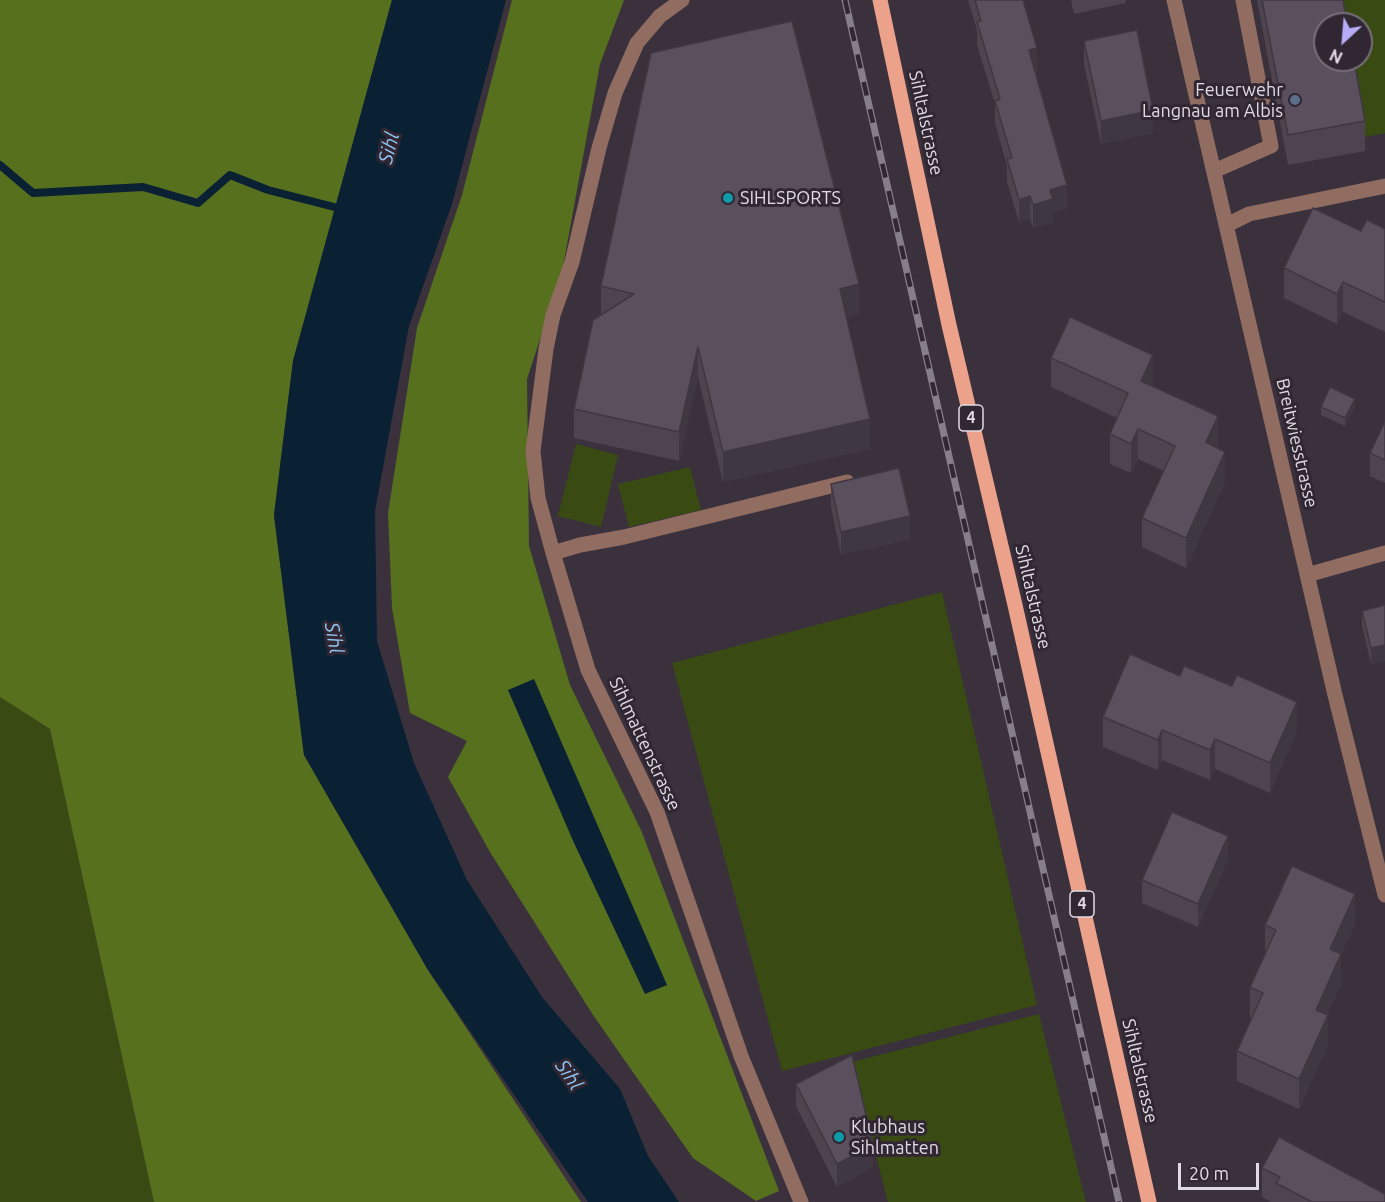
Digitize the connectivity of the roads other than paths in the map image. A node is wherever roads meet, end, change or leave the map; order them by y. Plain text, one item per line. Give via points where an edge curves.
1 (682, 0) edge
2 (880, 0) edge
3 (1174, 0) edge
4 (1243, 0) edge
5 (1214, 171) junction
6 (1385, 186) edge
7 (1227, 225) junction
8 (847, 482) edge
9 (1385, 553) edge
10 (553, 554) junction
11 (1307, 575) junction
12 (1385, 895) edge
13 (801, 1202) edge
14 (1149, 1202) edge

1 - 10 street, Sihlmattenstrasse via 660,16 637,43 615,93 572,262 553,315 533,451 538,498
2 - 14 main road, Sihltalstrasse / 4
3 - 5 street, Breitwiesstrasse
4 - 5 street via 1271,146
5 - 7 street, Breitwiesstrasse
6 - 7 street via 1249,214
7 - 11 street, Breitwiesstrasse
8 - 10 street
9 - 11 street
10 - 13 street, Sihlmattenstrasse via 588,670 657,812 741,1056
11 - 12 street, Breitwiesstrasse

